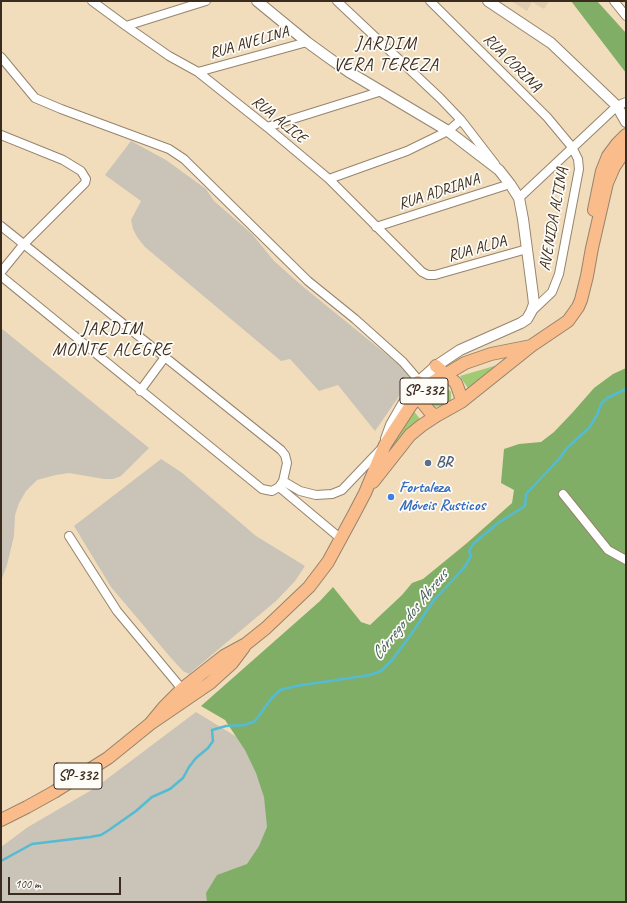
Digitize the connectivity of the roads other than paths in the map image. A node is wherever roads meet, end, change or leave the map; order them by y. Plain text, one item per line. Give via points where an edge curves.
1 (92, 1) edge
2 (206, 1) edge
3 (257, 1) edge
4 (337, 1) edge
5 (430, 1) edge
6 (488, 1) edge
7 (614, 1) edge
8 (626, 16) edge
9 (126, 26) junction
10 (306, 42) junction
11 (1, 58) edge
12 (198, 72) junction
13 (382, 91) junction
14 (622, 104) edge
15 (461, 120) junction
16 (626, 122) edge
17 (267, 127) junction
18 (448, 131) junction
19 (1, 135) edge
20 (626, 135) edge
21 (572, 147) junction
22 (626, 149) edge
23 (499, 170) junction
24 (329, 180) junction
25 (510, 184) junction
26 (519, 198) junction
27 (1, 226) edge
28 (376, 227) junction
29 (23, 245) junction
30 (592, 248) junction
31 (527, 249) junction
32 (1, 272) edge
33 (435, 275) joint
34 (1, 276) edge
35 (532, 312) junction
36 (531, 346) junction
37 (165, 357) junction
38 (436, 366) junction
39 (446, 374) junction
40 (418, 382) junction
41 (140, 391) junction
42 (420, 395) junction
43 (460, 402) junction
44 (436, 416) junction
45 (385, 445) junction
46 (281, 484) junction
47 (365, 493) junction
48 (563, 494) dead end
49 (69, 536) dead end
50 (340, 538) junction
51 (626, 560) edge
52 (246, 644) junction
53 (182, 688) junction
54 (150, 724) junction
55 (1, 820) edge

1 - 9 street, RUA ALICE
2 - 9 street
3 - 10 street
4 - 15 street
5 - 21 street, RUA CORINA via 547,117
6 - 14 street via 551,43
7 - 8 street
9 - 12 street, RUA ALICE via 169,56
10 - 12 street, RUA AVELINA
10 - 13 street
11 - 40 street via 35,98 169,150 184,159 308,281 402,362 416,376
12 - 17 street, RUA ALICE
13 - 17 street
13 - 18 street
14 - 16 street
14 - 21 street
15 - 18 street
15 - 23 street
17 - 24 street, RUA ALICE
18 - 23 street
18 - 24 street via 406,151
19 - 29 street via 63,160 82,171 86,179 85,183
20 - 30 main road, SP-332 via 608,156 602,171 592,219
21 - 26 street
21 - 35 street, AVENIDA ALTINA via 578,159 579,169 560,274 552,292
22 - 30 main road, SP-332 via 607,184
23 - 25 street
24 - 28 street, RUA ALICE
25 - 26 street
25 - 28 street, RUA ADRIANA
26 - 31 street
27 - 29 street
28 - 33 street, RUA ALICE via 422,272
29 - 32 street
29 - 37 street
30 - 36 main road, SP-332 via 578,307 568,321
31 - 33 street, RUA ALDA
31 - 35 street via 534,304
34 - 41 street
35 - 38 street via 521,323 460,350
36 - 39 main road, SP-332 via 465,363
36 - 43 main road, SP-332
37 - 41 street
37 - 46 street via 281,450 287,463
38 - 39 main road
38 - 40 street
39 - 42 main road, SP-332
39 - 43 main road via 459,389
40 - 42 main road
40 - 45 street via 391,425
41 - 46 street via 262,489 272,491
42 - 44 main road via 426,407
42 - 45 main road, SP-332
43 - 44 main road, SP-332
44 - 47 main road, SP-332 via 410,435
45 - 46 street via 342,490 332,494 316,495
45 - 47 main road, SP-332
46 - 50 street
47 - 50 main road, SP-332
48 - 51 street via 608,550
49 - 53 street via 117,611
50 - 52 main road, SP-332 via 328,562 309,587
52 - 53 main road, SP-332 via 224,656
52 - 54 main road, SP-332 via 232,663 210,683
53 - 54 main road, SP-332
54 - 55 main road, SP-332 via 108,758 54,792

